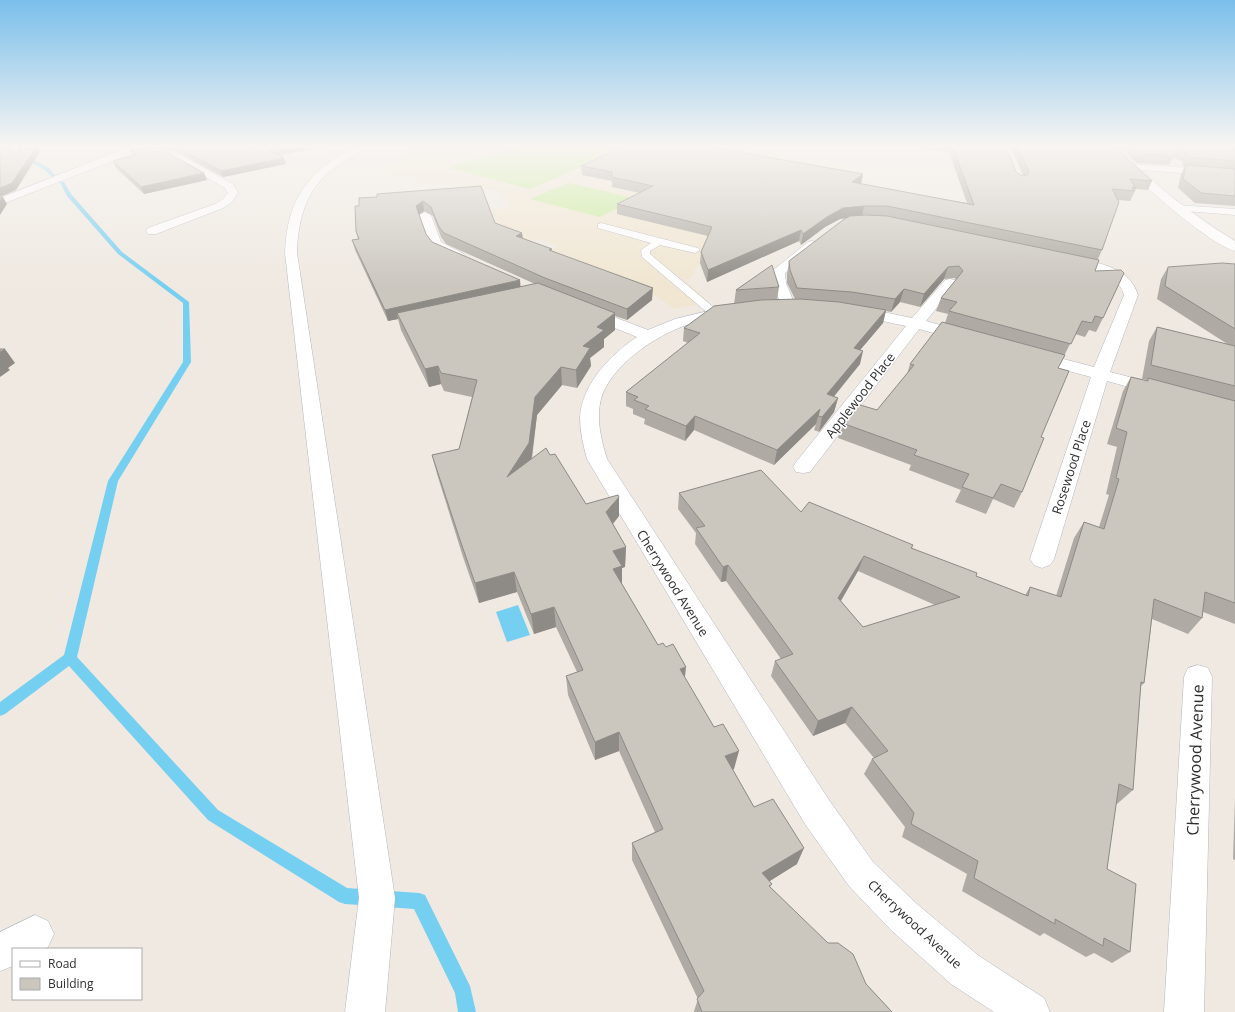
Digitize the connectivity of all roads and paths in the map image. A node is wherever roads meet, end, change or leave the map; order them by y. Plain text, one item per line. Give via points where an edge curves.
1 (25, 192) edge
2 (232, 192) edge
3 (306, 192) edge
4 (1158, 192) edge
5 (0, 202) edge
6 (1176, 208) junction
7 (1235, 212) edge
8 (425, 215) edge
9 (601, 226) dead end
10 (152, 231) dead end
11 (823, 237) edge
12 (658, 242) junction
13 (1235, 247) edge
14 (695, 250) dead end
15 (1055, 258) edge
16 (468, 261) edge
17 (950, 283) edge
18 (576, 307) edge
19 (833, 308) edge
20 (714, 313) junction
21 (916, 323) junction
22 (648, 336) junction
23 (985, 342) edge
24 (1016, 351) edge
25 (1100, 375) junction
26 (1175, 395) edge
27 (804, 467) dead end
28 (1042, 559) dead end
29 (1198, 677) dead end
30 (35, 934) dead end
31 (0, 952) edge
32 (365, 1012) edge
33 (1030, 1012) edge
34 (1184, 1012) edge

1 - 5 street
2 - 10 street via 232,197 219,206
3 - 32 street via 296,208 290,234 293,269 377,898
4 - 6 street
6 - 7 street
6 - 13 street
8 - 16 street via 434,244
9 - 12 lane
11 - 20 street, Cherrywood Avenue via 778,272 779,306
12 - 14 lane
12 - 20 lane via 646,250 645,255
15 - 25 street, Rosewood Place via 1102,269 1123,279 1130,286 1131,295
17 - 21 street
18 - 22 street
19 - 21 street
20 - 22 street, Cherrywood Avenue via 682,321
21 - 23 street
21 - 27 street, Applewood Place
22 - 33 street, Cherrywood Avenue via 625,355 596,390 590,405 589,429 597,459 813,805 861,874 904,917 965,970
24 - 25 street
25 - 26 street
25 - 28 street, Rosewood Place
29 - 34 street, Cherrywood Avenue
30 - 31 street

